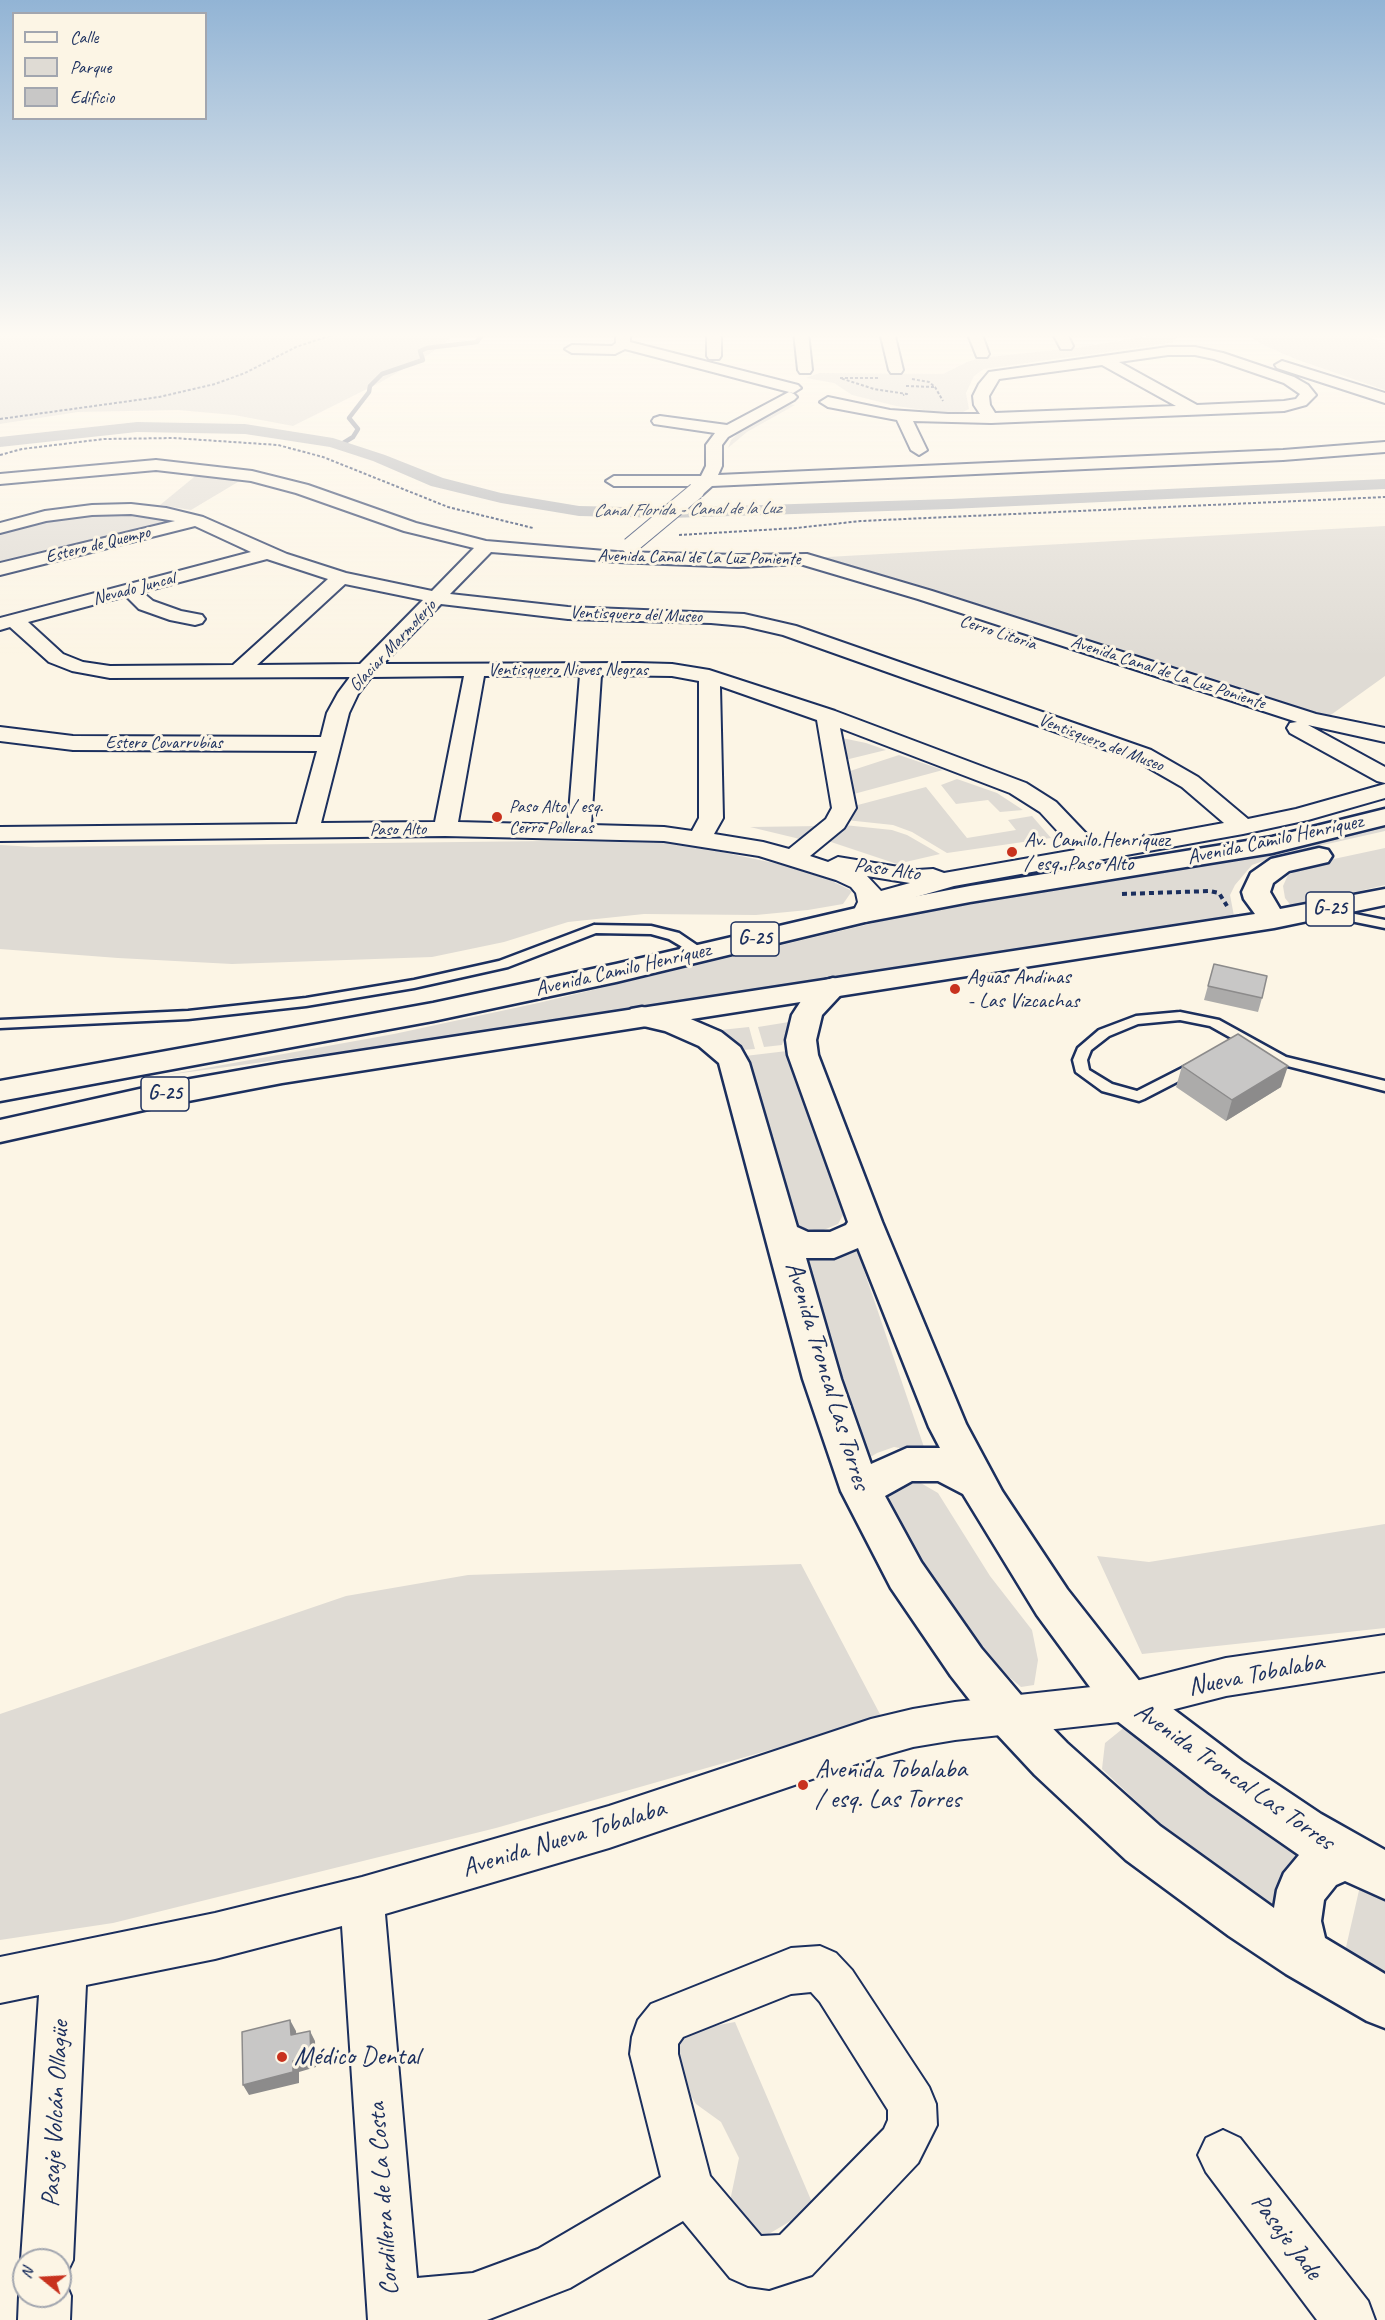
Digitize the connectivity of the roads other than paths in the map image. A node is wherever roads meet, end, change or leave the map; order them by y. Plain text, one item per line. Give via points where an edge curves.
1 (718, 440) edge
2 (916, 440) edge
3 (1385, 447) edge
4 (919, 450) dead end
5 (731, 453) dead end
6 (0, 479) edge
7 (706, 480) junction
8 (614, 481) dead end
9 (197, 521) junction
10 (0, 528) edge
11 (486, 546) junction
12 (623, 551) junction
13 (267, 553) junction
14 (738, 561) junction
15 (0, 569) edge
16 (341, 577) junction
17 (131, 589) junction
18 (438, 598) junction
19 (195, 619) dead end
20 (7, 622) edge
21 (591, 670) junction
22 (475, 671) junction
23 (364, 672) junction
24 (236, 673) junction
25 (710, 676) junction
26 (827, 716) junction
27 (0, 734) edge
28 (1385, 735) edge
29 (329, 744) junction
30 (1385, 776) edge
31 (1385, 791) edge
32 (1385, 817) edge
33 (1244, 827) junction
34 (445, 829) junction
35 (307, 831) junction
36 (579, 832) junction
37 (0, 834) edge
38 (700, 838) junction
39 (1385, 841) edge
40 (1092, 853) junction
41 (794, 857) junction
42 (981, 873) junction
43 (1385, 897) edge
44 (868, 908) junction
45 (1320, 911) junction
46 (1274, 920) junction
47 (1385, 924) edge
48 (701, 952) junction
49 (832, 987) junction
50 (642, 1016) junction
51 (0, 1024) edge
52 (1205, 1061) edge
53 (127, 1068) junction
54 (1385, 1086) edge
55 (0, 1092) edge
56 (0, 1111) edge
57 (48, 1120) junction
58 (0, 1131) edge
59 (0, 1138) edge
60 (865, 1222) junction
61 (784, 1236) junction
62 (976, 1482) junction
63 (861, 1491) junction
64 (1385, 1653) edge
65 (1128, 1702) junction
66 (1010, 1716) junction
67 (1366, 1865) edge
68 (362, 1899) junction
69 (1304, 1956) junction
70 (64, 1968) junction
71 (0, 1980) edge
72 (1385, 2003) edge
73 (1223, 2155) dead end
74 (689, 2189) junction
75 (48, 2248) edge
76 (393, 2313) edge
77 (1349, 2320) edge

1 - 7 street
2 - 4 street
3 - 7 street via 1283,455
5 - 7 street
6 - 11 street, Avenida Canal de La Luz Poniente via 156,465 252,476 410,527
7 - 8 street
7 - 12 street, bridge
9 - 10 street, Ventisquero del Museo via 166,513 114,508 56,514
9 - 13 street, Ventisquero del Museo
9 - 15 street, Estero de Quempo
11 - 12 street, Avenida Canal de La Luz Poniente
11 - 18 street, Glaciar Marmolerjo
12 - 14 street, Avenida Canal de La Luz Poniente
13 - 16 street, Ventisquero del Museo
13 - 17 street, Nevado Juncal
14 - 28 street, Avenida Canal de La Luz Poniente via 801,558 1311,719
14 - 30 street, Cerro Litoria via 784,566 1298,728
16 - 18 street, Ventisquero del Museo
16 - 24 street
17 - 19 street via 146,605
17 - 20 street, Nevado Juncal
18 - 23 street, Glaciar Marmolerjo
18 - 33 street, Ventisquero del Museo via 568,613 744,620 789,630 1143,755 1190,782
20 - 24 street, Ventisquero Nieves Negras via 56,658 79,667 110,672
21 - 22 street, Ventisquero Nieves Negras
21 - 25 street, Ventisquero Nieves Negras via 672,670
21 - 36 street
22 - 23 street, Ventisquero Nieves Negras
22 - 34 street
23 - 24 street, Ventisquero Nieves Negras
23 - 29 street, Glaciar Marmolerjo via 338,713
25 - 26 street, Ventisquero Nieves Negras
25 - 38 street via 711,818
26 - 40 street, Ventisquero Nieves Negras via 1035,797
26 - 41 street via 844,807 836,823
27 - 29 street, Estero Covarrubias via 73,743
29 - 35 street, Glaciar Marmolerjo
31 - 33 street
32 - 44 main road, Avenida Camilo Henríquez / G-25 via 1272,845
33 - 40 street
34 - 35 street, Paso Alto
34 - 36 street, Paso Alto
35 - 37 street, Paso Alto
36 - 38 street, Paso Alto
38 - 41 street, Paso Alto
39 - 46 main road via 1272,869 1261,879 1256,892
40 - 42 street
41 - 42 street, Paso Alto via 917,877
41 - 44 street, Paso Alto via 860,882 868,891
42 - 44 street via 951,879
43 - 45 main road, Avenida Camilo Henríquez / G-25
44 - 48 main road, Avenida Camilo Henríquez / G-25
45 - 46 main road, Avenida Camilo Henríquez / G-25
45 - 47 lane
46 - 49 main road, Avenida Camilo Henríquez / G-25
48 - 51 lane via 674,936 651,930 594,929 503,964 317,1000 189,1016
48 - 53 main road, Avenida Camilo Henríquez / G-25 via 454,1007
49 - 50 main road, Avenida Camilo Henríquez / G-25
49 - 60 main road, Avenida Troncal Las Torres via 807,1015 801,1040 803,1055
50 - 57 main road, Avenida Camilo Henríquez / G-25 via 232,1081
50 - 61 main road, Avenida Troncal Las Torres via 699,1033 729,1054 738,1072
52 - 54 lane via 1139,1096 1107,1088 1083,1072 1080,1059 1084,1048 1104,1033 1136,1020 1180,1016 1214,1023 1238,1042 1281,1060
53 - 55 main road, Avenida Camilo Henríquez / G-25
53 - 56 main road
57 - 58 main road, Avenida Camilo Henríquez / G-25
57 - 59 main road, Avenida Camilo Henríquez
60 - 61 main road via 858,1234 834,1245 805,1245
60 - 62 main road, Avenida Troncal Las Torres via 948,1427
61 - 63 main road, Avenida Troncal Las Torres via 822,1379
62 - 63 main road via 943,1465 908,1464
62 - 65 main road, Avenida Troncal Las Torres via 1052,1602
63 - 66 main road, Avenida Troncal Las Torres via 934,1618
64 - 65 street, Nueva Tobalaba via 1226,1677
65 - 66 street, Avenida Nueva Tobalaba
65 - 67 main road, Avenida Troncal Las Torres via 1304,1831
66 - 68 street, Avenida Nueva Tobalaba via 955,1721 871,1739 609,1827
66 - 69 main road, Avenida Troncal Las Torres via 1095,1801 1143,1842 1246,1919
67 - 69 main road via 1319,1868 1301,1890 1296,1921
68 - 70 street, Avenida Nueva Tobalaba
68 - 76 street, Cordillera de La Costa
69 - 72 main road, Avenida Troncal Las Torres
70 - 71 street, Avenida Nueva Tobalaba
70 - 75 street, Pasaje Volcán Ollagüe
73 - 77 street, Pasaje Jade
74 - 74 street via 654,2054 655,2037 667,2020 790,1971 820,1969 836,1986 912,2104 914,2125 901,2146 794,2257 769,2263 748,2260
74 - 76 street via 552,2270 473,2299

